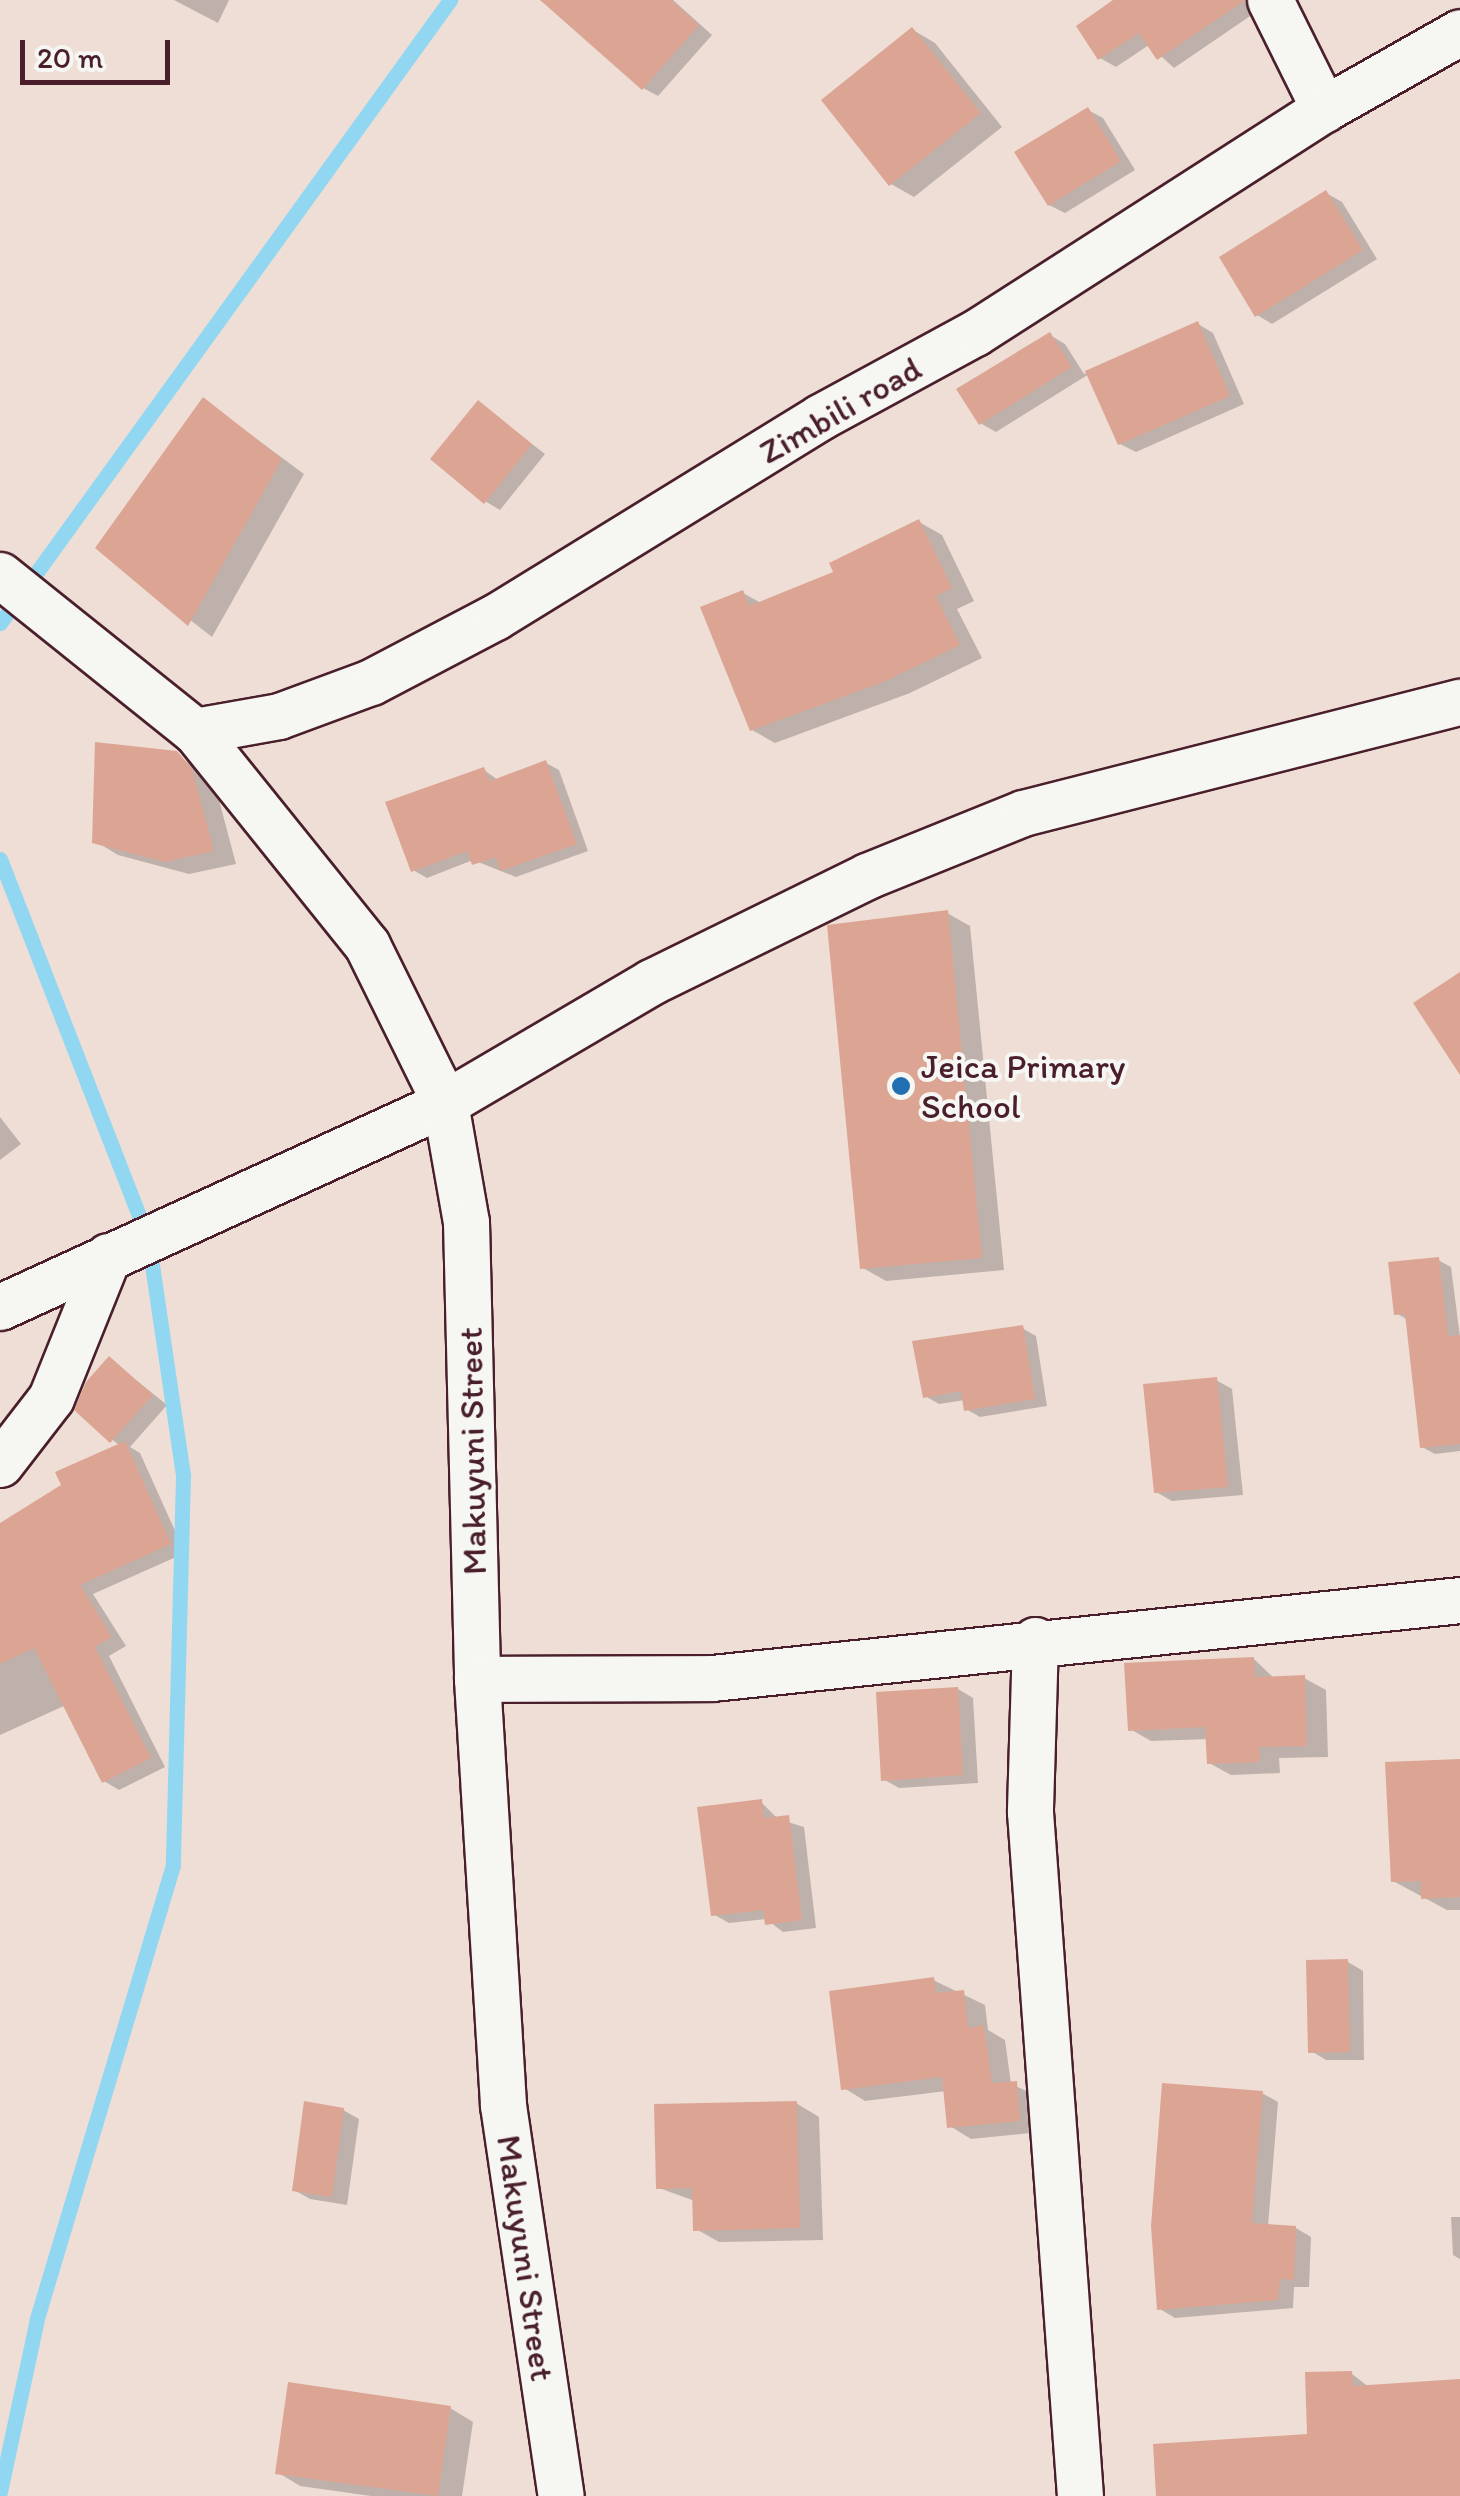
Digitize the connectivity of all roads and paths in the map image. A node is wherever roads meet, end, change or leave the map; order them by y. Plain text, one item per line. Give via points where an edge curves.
1 (1270, 0) edge
2 (1460, 32) edge
3 (1324, 108) junction
4 (0, 575) edge
5 (1460, 702) edge
6 (195, 731) junction
7 (445, 1103) junction
8 (108, 1256) junction
9 (0, 1307) edge
10 (0, 1464) edge
11 (1460, 1600) edge
12 (1035, 1640) junction
13 (476, 1679) junction
14 (561, 2496) edge
15 (1080, 2496) edge

1 - 3 street
2 - 3 street, Zimbili road
3 - 6 street, Zimbili road via 1100,258 820,417 495,617 372,682 279,716
4 - 6 street, Makuyuni Street
5 - 7 street via 1023,812 867,876 651,982
6 - 7 street, Makuyuni Street via 367,945
7 - 8 street
7 - 13 street, Makuyuni Street via 466,1222
8 - 9 street
8 - 10 street via 51,1398
11 - 12 street
12 - 13 street via 712,1678
12 - 15 street via 1030,1812
13 - 14 street, Makuyuni Street via 503,2105

